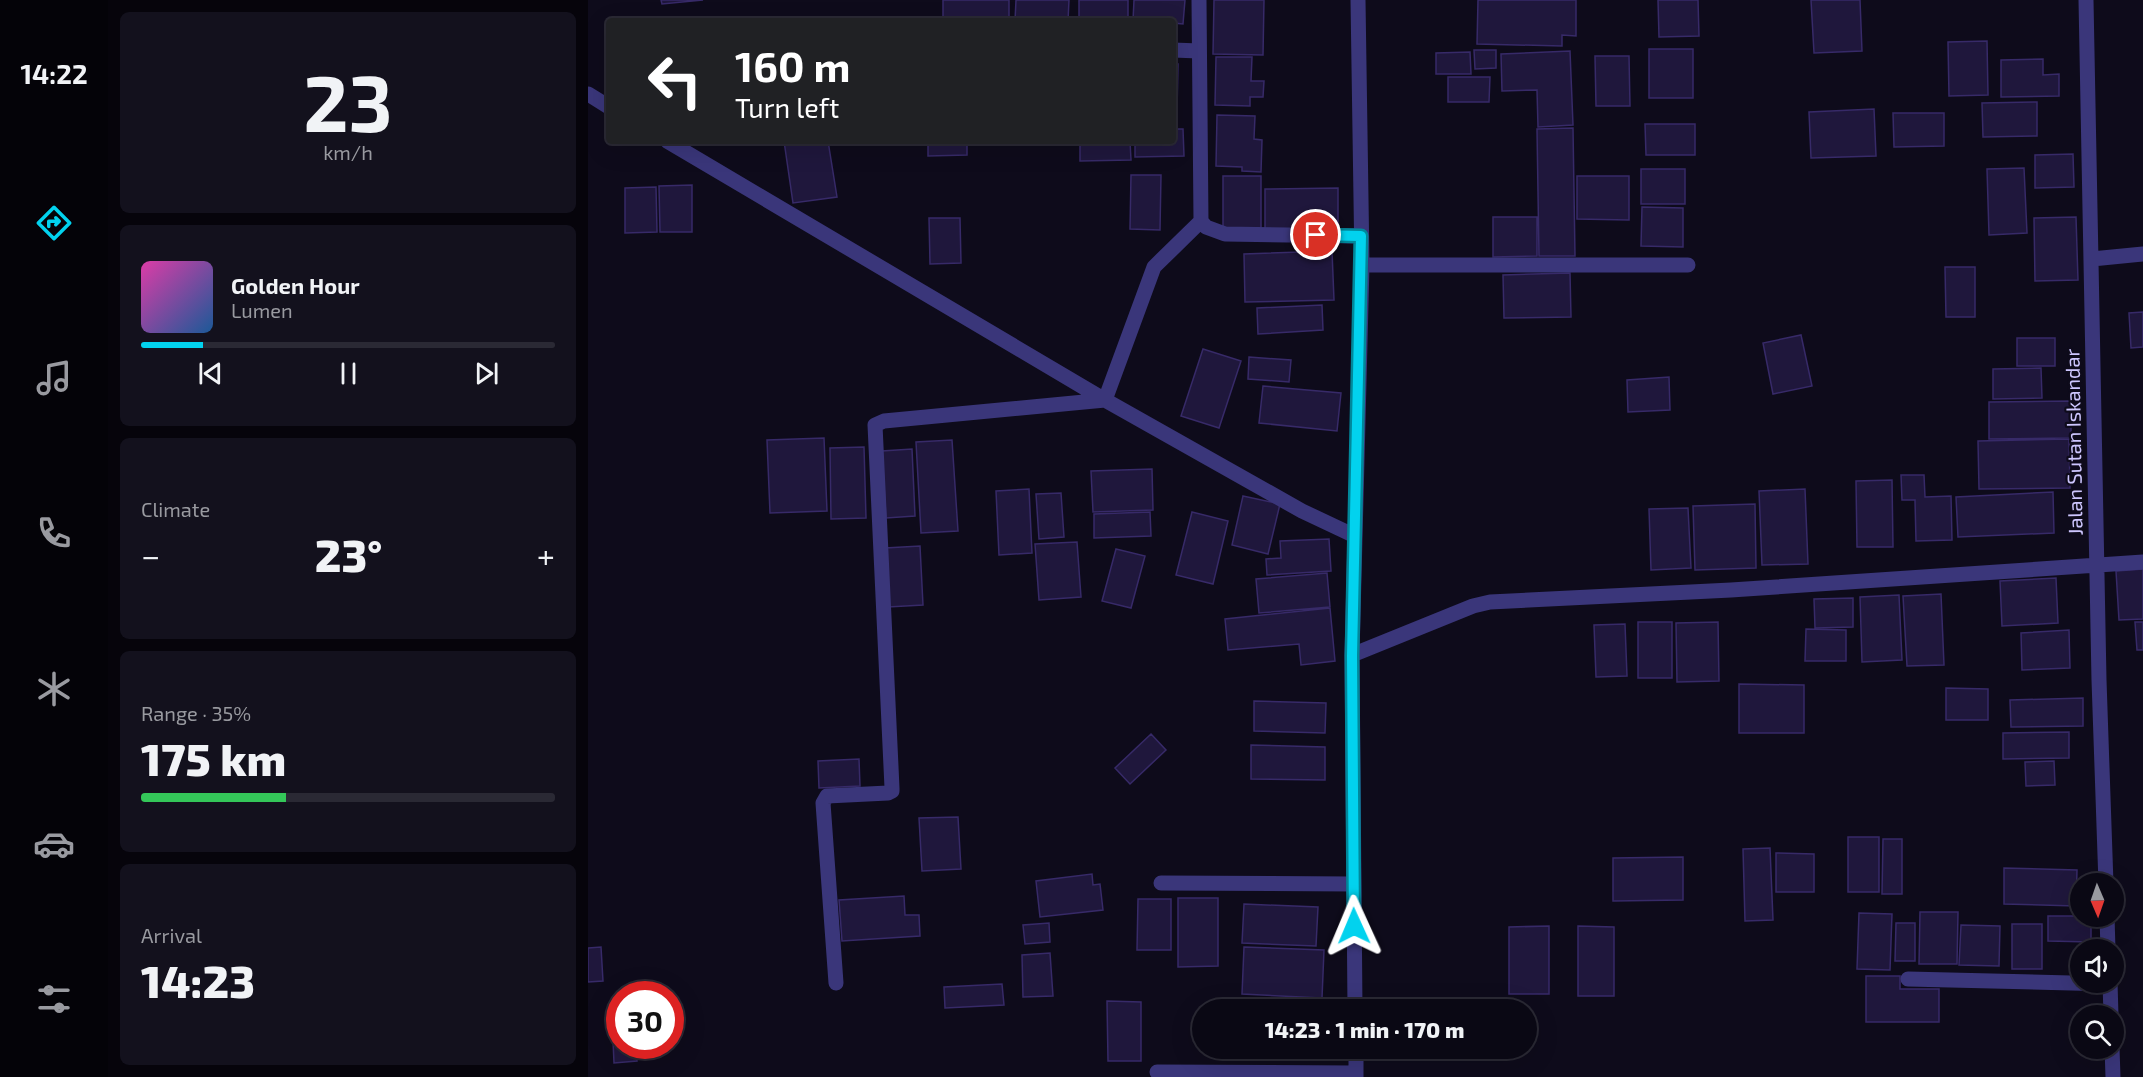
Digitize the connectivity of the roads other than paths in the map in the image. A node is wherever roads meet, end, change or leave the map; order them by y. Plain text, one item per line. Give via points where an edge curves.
1 (1199, 0) edge
2 (1358, 0) edge
3 (2086, 0) edge
4 (1176, 50) edge
5 (1199, 51) junction
6 (588, 94) edge
7 (606, 105) edge
8 (672, 144) edge
9 (1201, 221) junction
10 (1361, 236) junction
11 (2143, 254) edge
12 (2092, 259) junction
13 (1362, 265) junction
14 (1688, 265) dead end
15 (1105, 400) junction
16 (1355, 536) junction
17 (2143, 562) edge
18 (2097, 565) junction
19 (1352, 656) junction
20 (2106, 873) edge
21 (1161, 883) dead end
22 (1353, 884) junction
23 (1908, 980) dead end
24 (2070, 982) edge
25 (836, 983) dead end
26 (1355, 999) edge
27 (1356, 1059) edge
28 (2112, 1059) edge
29 (1157, 1072) dead end
30 (1356, 1075) edge
31 (2113, 1077) edge

1 - 5 street
2 - 10 street
3 - 12 street, Jalan Sutan Iskandar
4 - 5 street
5 - 9 street
6 - 7 street
8 - 15 street
9 - 10 street via 1224,234
9 - 15 street via 1154,267
10 - 13 street
11 - 12 street
12 - 18 street, Jalan Sutan Iskandar
13 - 14 street
13 - 16 street
15 - 16 street via 1302,511
15 - 25 street via 884,421 875,425 892,791 824,798
16 - 19 street
17 - 18 street
18 - 19 street via 1490,602
18 - 20 street, Jalan Sutan Iskandar
19 - 22 street
21 - 22 street
22 - 26 street
23 - 24 street
27 - 30 street
28 - 31 street
29 - 30 street

